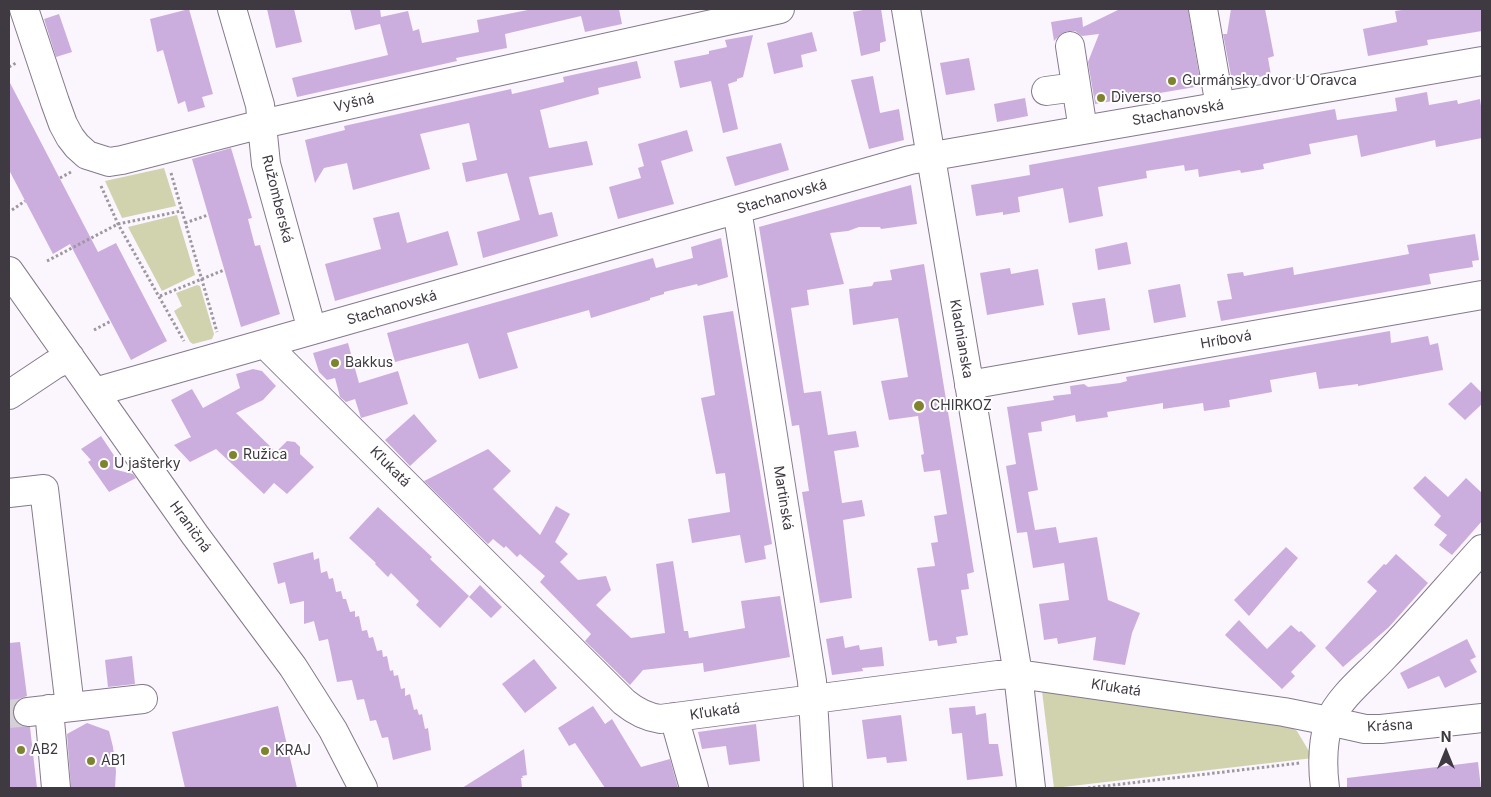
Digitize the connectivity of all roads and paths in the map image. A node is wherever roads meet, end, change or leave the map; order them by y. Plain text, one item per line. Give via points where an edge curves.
1 (24, 9) edge
2 (232, 9) edge
3 (780, 9) edge
4 (906, 9) edge
5 (1203, 9) edge
6 (708, 16) edge
7 (1070, 46) dead end
8 (1482, 61) edge
9 (1076, 87) junction
10 (1046, 91) dead end
11 (1220, 106) junction
12 (262, 124) junction
13 (1083, 130) junction
14 (930, 156) junction
15 (170, 170) dead end
16 (97, 178) dead end
17 (25, 201) dead end
18 (737, 209) junction
19 (12, 210) dead end
20 (181, 211) junction
21 (208, 215) dead end
22 (185, 223) junction
23 (118, 224) junction
24 (47, 261) dead end
25 (224, 270) dead end
26 (9, 271) edge
27 (201, 279) junction
28 (1482, 295) edge
29 (160, 296) junction
30 (110, 321) dead end
31 (94, 330) dead end
32 (312, 330) junction
33 (219, 339) dead end
34 (265, 344) junction
35 (187, 346) dead end
36 (70, 357) junction
37 (969, 385) junction
38 (95, 392) junction
39 (9, 395) edge
40 (9, 493) edge
41 (1482, 549) edge
42 (1018, 674) junction
43 (143, 699) dead end
44 (814, 699) junction
45 (49, 709) junction
46 (674, 717) junction
47 (1482, 718) edge
48 (1328, 721) junction
49 (1307, 762) dead end
50 (56, 788) edge
51 (363, 788) edge
52 (694, 788) edge
53 (818, 788) edge
54 (1031, 788) edge
55 (1088, 788) edge
56 (1325, 788) edge

1 - 12 street, Vyšná via 63,124 87,155 109,162 122,160
2 - 12 street, Ružomberská via 260,105
3 - 6 street, Vyšná
4 - 14 street, Kladnianska
5 - 11 street
6 - 12 street, Vyšná
7 - 9 street
8 - 11 street, Stachanovská
9 - 10 street
9 - 13 street
11 - 13 street, Stachanovská
12 - 32 street, Ružomberská via 266,164
13 - 14 street, Stachanovská
14 - 18 street, Stachanovská
14 - 37 street, Kladnianska
15 - 20 path
16 - 23 path
17 - 19 path
18 - 32 street, Stachanovská
18 - 44 street, Martinská
20 - 22 path
20 - 23 path
21 - 22 path
22 - 27 path
23 - 24 path
23 - 29 path
25 - 27 path
26 - 36 street, Hraničná
27 - 29 path
27 - 33 path
28 - 37 street, Hríbová
29 - 35 path
30 - 31 path
32 - 34 street, Stachanovská
34 - 38 street, Stachanovská
34 - 46 street, Kľukatá via 624,702 650,717
36 - 38 street, Hraničná
36 - 39 street
37 - 42 street, Kladnianska
38 - 51 street, Hraničná via 195,535 293,666 333,730
40 - 45 street via 44,489
41 - 48 street via 1346,694
42 - 44 street, Kľukatá
42 - 48 street, Kľukatá
42 - 54 street, Kladnianska
43 - 45 street
44 - 46 street, Kľukatá
44 - 53 street, Martinská
45 - 50 street
46 - 52 street, Kľukatá
47 - 48 street, Krásna via 1381,729
48 - 56 street via 1322,760
49 - 55 path

